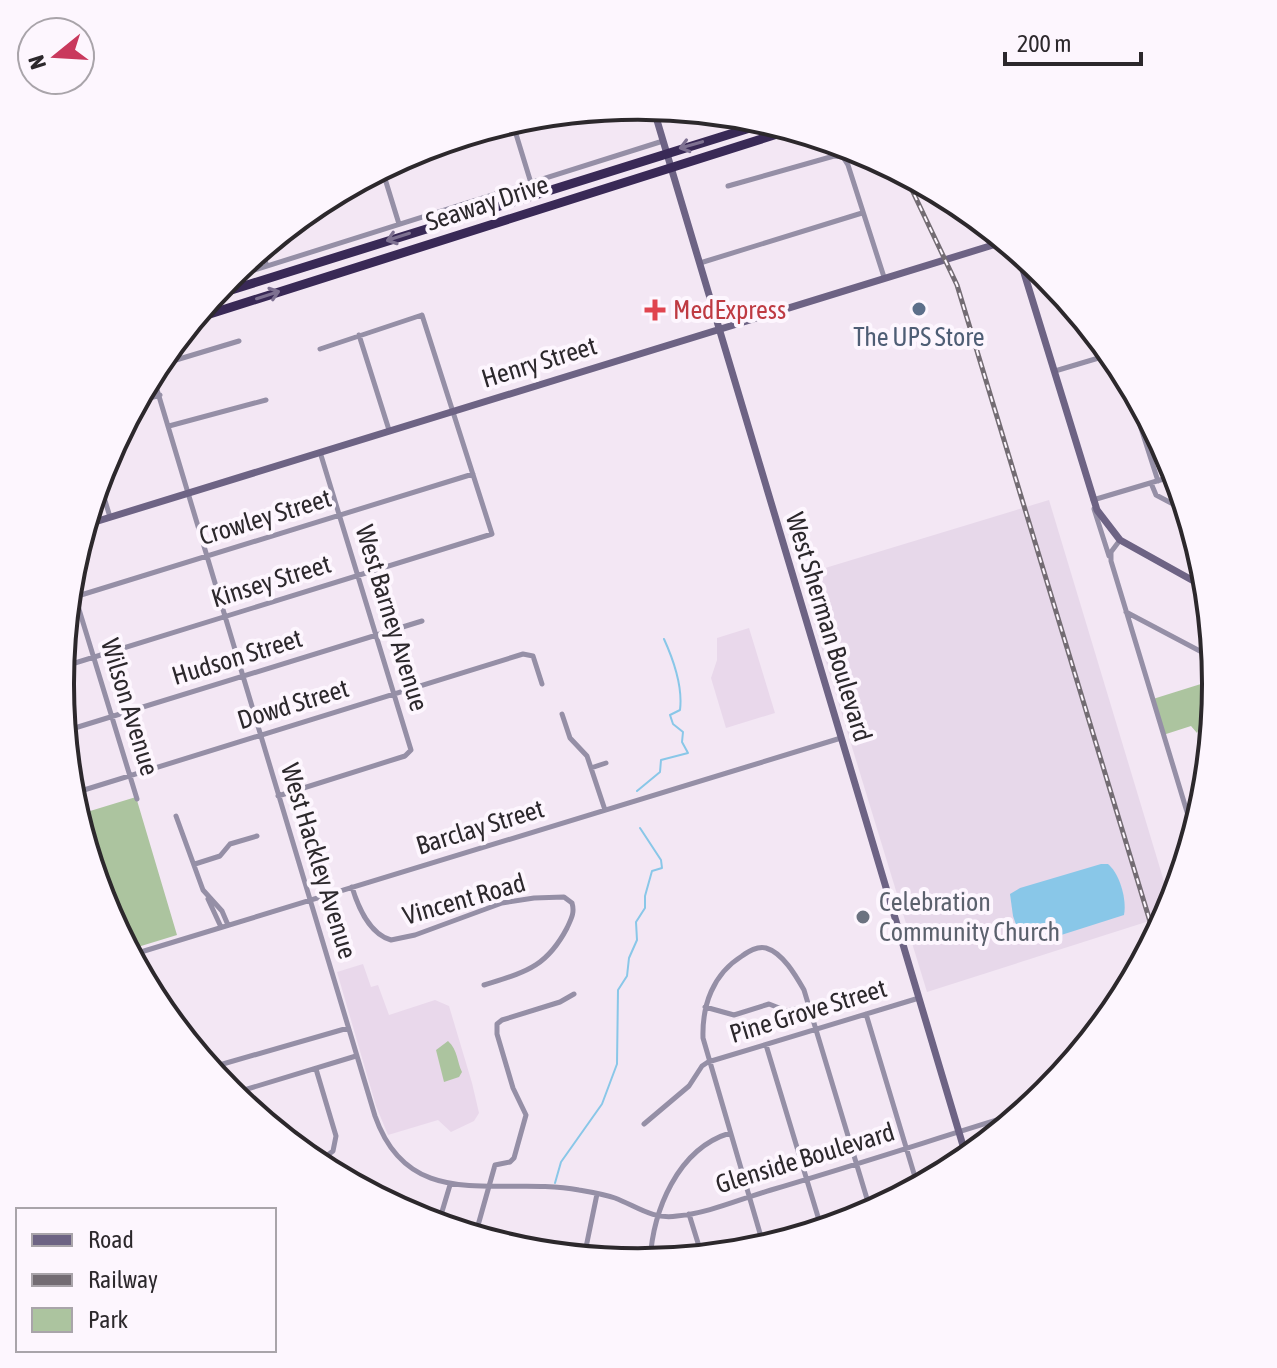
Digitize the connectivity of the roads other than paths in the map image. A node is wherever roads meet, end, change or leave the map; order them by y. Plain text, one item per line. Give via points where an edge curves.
1 (657, 121) edge
2 (745, 129) edge
3 (516, 133) edge
4 (763, 134) edge
5 (772, 136) edge
6 (663, 141) junction
7 (664, 153) junction
8 (841, 157) edge
9 (843, 158) edge
10 (682, 165) junction
11 (671, 168) junction
12 (385, 180) edge
13 (531, 183) junction
14 (728, 186) dead end
15 (579, 197) junction
16 (863, 213) junction
17 (399, 224) junction
18 (993, 245) edge
19 (265, 261) edge
20 (699, 263) junction
21 (267, 266) junction
22 (256, 270) edge
23 (1024, 272) edge
24 (884, 277) junction
25 (235, 289) edge
26 (213, 313) edge
27 (718, 328) junction
28 (359, 335) junction
29 (239, 341) dead end
30 (320, 349) dead end
31 (1099, 358) edge
32 (176, 360) edge
33 (1054, 371) junction
34 (158, 389) edge
35 (160, 395) junction
36 (153, 397) edge
37 (266, 400) dead end
38 (453, 410) junction
39 (1136, 417) edge
40 (169, 426) junction
41 (389, 430) junction
42 (320, 452) junction
43 (473, 474) junction
44 (1164, 479) edge
45 (1154, 482) junction
46 (188, 493) junction
47 (105, 500) edge
48 (1092, 500) junction
49 (1173, 504) edge
50 (339, 515) junction
51 (110, 517) junction
52 (98, 521) edge
53 (1120, 540) junction
54 (207, 556) junction
55 (1111, 561) junction
56 (357, 575) junction
57 (1193, 581) edge
58 (81, 595) edge
59 (1125, 612) junction
60 (78, 615) edge
61 (225, 616) junction
62 (422, 621) dead end
63 (376, 635) junction
64 (1202, 652) edge
65 (94, 657) junction
66 (75, 663) edge
67 (243, 676) junction
68 (542, 684) dead end
69 (394, 694) junction
70 (562, 714) dead end
71 (112, 716) junction
72 (76, 728) edge
73 (261, 735) junction
74 (842, 738) junction
75 (606, 763) dead end
76 (591, 768) junction
77 (130, 776) junction
78 (84, 790) edge
79 (278, 796) junction
80 (137, 799) dead end
81 (605, 810) junction
82 (1188, 814) edge
83 (176, 816) dead end
84 (257, 836) dead end
85 (195, 864) junction
86 (352, 887) junction
87 (207, 895) junction
88 (311, 900) junction
89 (228, 925) junction
90 (221, 927) junction
91 (142, 952) edge
92 (484, 985) dead end
93 (574, 994) dead end
94 (920, 997) junction
95 (809, 1006) junction
96 (705, 1007) junction
97 (866, 1014) junction
98 (348, 1028) junction
99 (816, 1029) junction
100 (766, 1045) junction
101 (357, 1056) junction
102 (708, 1062) junction
103 (222, 1064) edge
104 (316, 1069) junction
105 (246, 1090) edge
106 (995, 1121) edge
107 (644, 1124) dead end
108 (730, 1133) junction
109 (958, 1133) junction
110 (962, 1146) edge
111 (906, 1149) junction
112 (328, 1155) edge
113 (857, 1164) junction
114 (915, 1176) edge
115 (807, 1179) junction
116 (450, 1185) junction
117 (490, 1187) junction
118 (597, 1194) junction
119 (749, 1196) junction
120 (867, 1200) edge
121 (442, 1213) edge
122 (689, 1214) junction
123 (658, 1216) junction
124 (819, 1219) edge
125 (478, 1225) edge
126 (761, 1235) edge
127 (699, 1245) edge
128 (586, 1246) edge
129 (652, 1248) edge

1 - 6 main road, West Sherman Boulevard
2 -> 7 highway, Seaway Drive
3 - 13 street
4 - 10 highway
5 - 10 highway, Seaway Drive
6 - 7 main road, West Sherman Boulevard
6 - 13 street
7 - 11 main road, West Sherman Boulevard
7 - 15 highway via 574,186 572,194
7 -> 25 highway, Seaway Drive
8 - 14 street
9 - 16 street
10 - 11 highway, Seaway Drive
11 - 15 highway, Seaway Drive
11 - 20 main road, West Sherman Boulevard
12 - 17 street
13 - 17 street
26 -> 15 highway, Seaway Drive
16 - 20 street
16 - 24 street
17 - 21 street
18 - 24 main road, Henry Street
19 - 21 street
20 - 27 main road, West Sherman Boulevard
21 - 22 street
23 - 33 main road
24 - 27 main road, Henry Street
27 - 38 main road, Henry Street
27 - 74 main road, West Sherman Boulevard
28 - 30 street
28 - 38 street via 422,315
28 - 41 street
29 - 32 street
31 - 33 street
33 - 48 main road
34 - 35 street, West Hackley Avenue
35 - 36 street
35 - 40 street, West Hackley Avenue
37 - 40 street
38 - 41 main road, Henry Street
38 - 43 street
39 - 45 street
40 - 46 street, West Hackley Avenue
41 - 42 main road, Henry Street
42 - 46 main road, Henry Street
42 - 50 street, West Barney Avenue
43 - 50 street, Crowley Street
43 - 56 street, Kinsey Street via 492,534
44 - 45 street
45 - 48 street
45 - 49 street via 1156,495
46 - 51 main road, Henry Street
46 - 54 street, West Hackley Avenue
47 - 51 street
48 - 53 main road
48 - 55 street
50 - 54 street, Crowley Street
50 - 56 street, West Barney Avenue
51 - 52 main road, Henry Street
53 - 55 street
53 - 57 main road
54 - 58 street, Crowley Street
54 - 61 street, West Hackley Avenue
55 - 59 street
56 - 61 street, Kinsey Street
56 - 63 street, West Barney Avenue
59 - 64 street
59 - 82 street
60 - 65 street, Wilson Avenue
61 - 65 street, Kinsey Street
61 - 67 street, West Hackley Avenue
62 - 63 street, Hudson Street
63 - 67 street, Hudson Street
63 - 69 street, West Barney Avenue
65 - 66 street, Kinsey Street
65 - 71 street, Wilson Avenue
67 - 71 street, Hudson Street
67 - 73 street, West Hackley Avenue
68 - 69 street, Dowd Street via 528,653
69 - 73 street, Dowd Street
69 - 79 street, West Barney Avenue via 411,750 405,756
70 - 76 street via 570,738
71 - 72 street, Hudson Street
71 - 77 street, Wilson Avenue
73 - 77 street, Dowd Street
73 - 79 street, West Hackley Avenue
74 - 81 street, Barclay Street
74 - 94 main road, West Sherman Boulevard
75 - 76 street
76 - 81 street
77 - 78 street, Dowd Street
77 - 80 street, Wilson Avenue
79 - 88 street, West Hackley Avenue
81 - 86 street, Barclay Street
83 - 85 street
84 - 85 street
85 - 87 street
86 - 88 street, Barclay Street
86 - 92 street, Vincent Road via 372,926 391,940 502,903 568,899 572,916 548,958
87 - 89 street
87 - 90 street
88 - 89 street, Barclay Street
88 - 98 street, West Hackley Avenue
89 - 90 street, Barclay Street
90 - 91 street, Barclay Street
93 - 117 street via 497,1024 513,1088 526,1115 514,1158 495,1165
94 - 97 street, Pine Grove Street
94 - 109 main road, West Sherman Boulevard
95 - 96 street via 787,1011 769,1004 734,1015
95 - 96 street via 794,973 762,947 721,974
95 - 99 street
96 - 102 street
97 - 99 street, Pine Grove Street
97 - 111 street
98 - 101 street, West Hackley Avenue
98 - 103 street
99 - 100 street, Pine Grove Street
99 - 113 street
100 - 102 street, Pine Grove Street
100 - 115 street
101 - 104 street
101 - 116 street, West Hackley Avenue via 387,1141 416,1171
102 - 107 street via 689,1086
102 - 108 street
104 - 105 street
104 - 112 street via 336,1136
106 - 109 street, Glenside Boulevard
108 - 119 street
108 - 123 street via 685,1162
109 - 110 main road, West Sherman Boulevard
109 - 111 street, Glenside Boulevard
111 - 113 street, Glenside Boulevard
111 - 114 street
113 - 115 street, Glenside Boulevard
113 - 120 street
115 - 119 street, Glenside Boulevard
115 - 124 street
116 - 117 street, West Hackley Avenue
116 - 121 street
117 - 118 street, West Hackley Avenue via 552,1186
117 - 125 street
118 - 123 street, Glenside Boulevard
118 - 128 street
119 - 122 street, Glenside Boulevard
119 - 126 street
122 - 123 street, Glenside Boulevard
122 - 127 street
123 - 129 street

